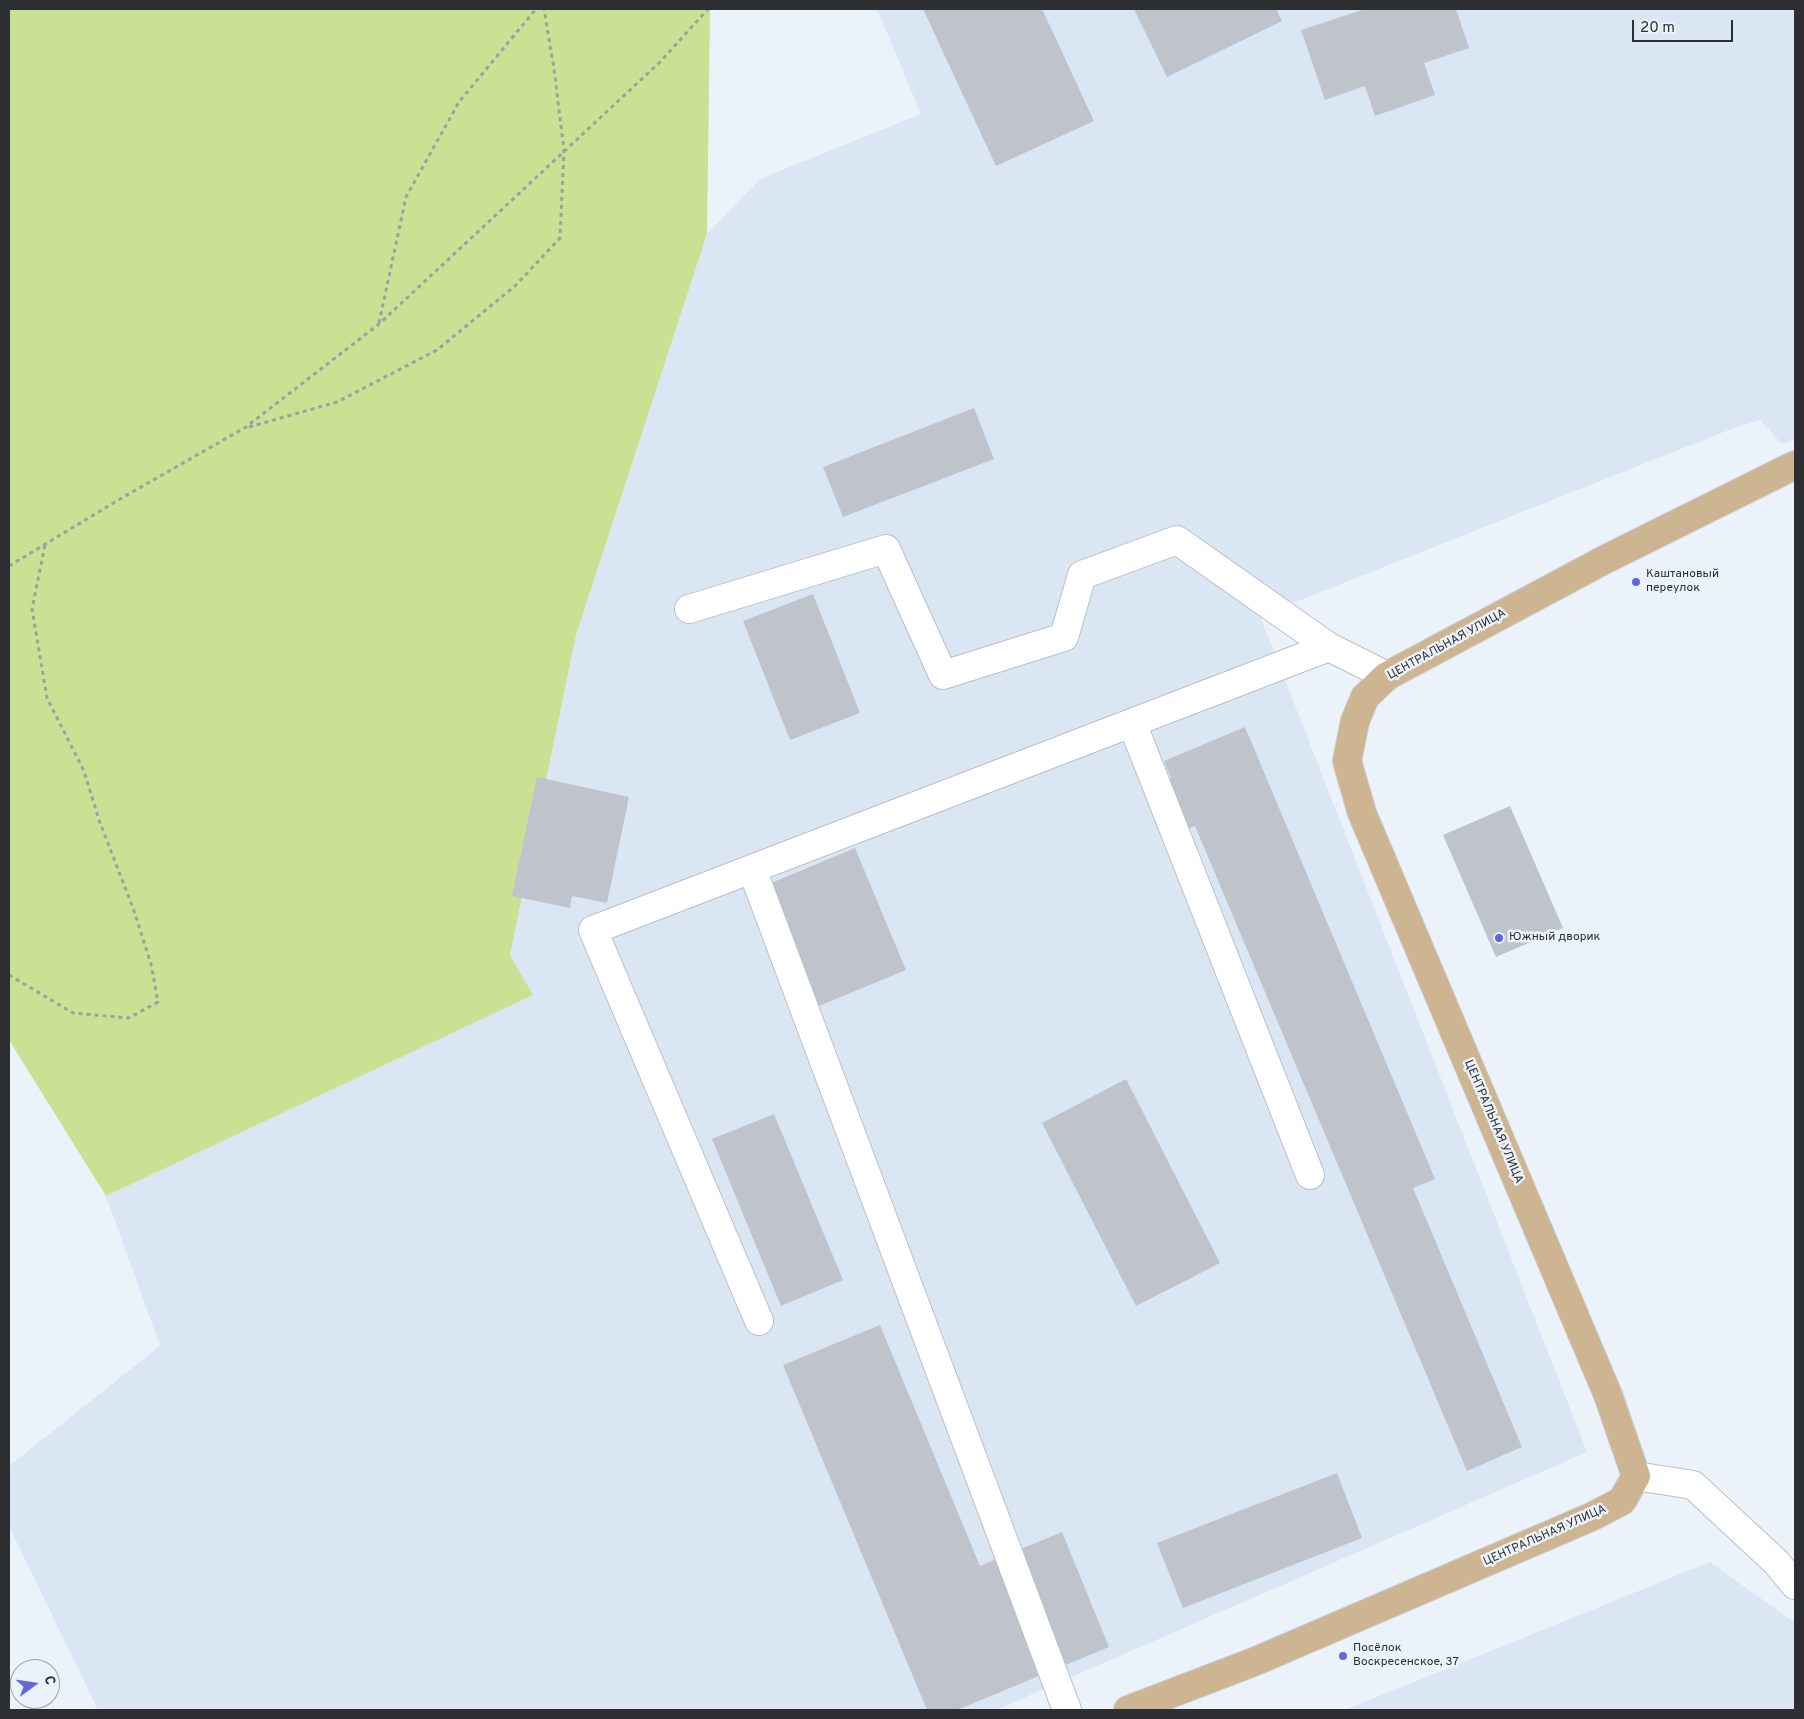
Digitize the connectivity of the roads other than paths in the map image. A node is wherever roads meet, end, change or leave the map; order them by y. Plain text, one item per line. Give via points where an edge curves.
1 (1795, 465) edge
2 (689, 609) dead end
3 (1329, 647) junction
4 (1387, 676) junction
5 (1132, 723) junction
6 (752, 869) junction
7 (1310, 1175) dead end
8 (758, 1321) dead end
9 (1636, 1476) junction
10 (1795, 1585) edge
11 (1067, 1710) edge
12 (1128, 1710) edge

1 - 4 main road, ЦЕНТРАЛЬНАЯ УЛИЦА via 1606,558
2 - 3 street via 886,549 943,676 1064,637 1082,575 1176,540
3 - 4 street
3 - 5 street
4 - 9 main road, ЦЕНТРАЛЬНАЯ УЛИЦА via 1365,697 1355,722 1347,761 1362,813 1608,1395
5 - 6 street
5 - 7 street
6 - 8 street via 594,930
6 - 11 street
9 - 10 street via 1693,1485 1776,1562
9 - 12 main road, ЦЕНТРАЛЬНАЯ УЛИЦА via 1622,1501 1591,1517 1256,1661

